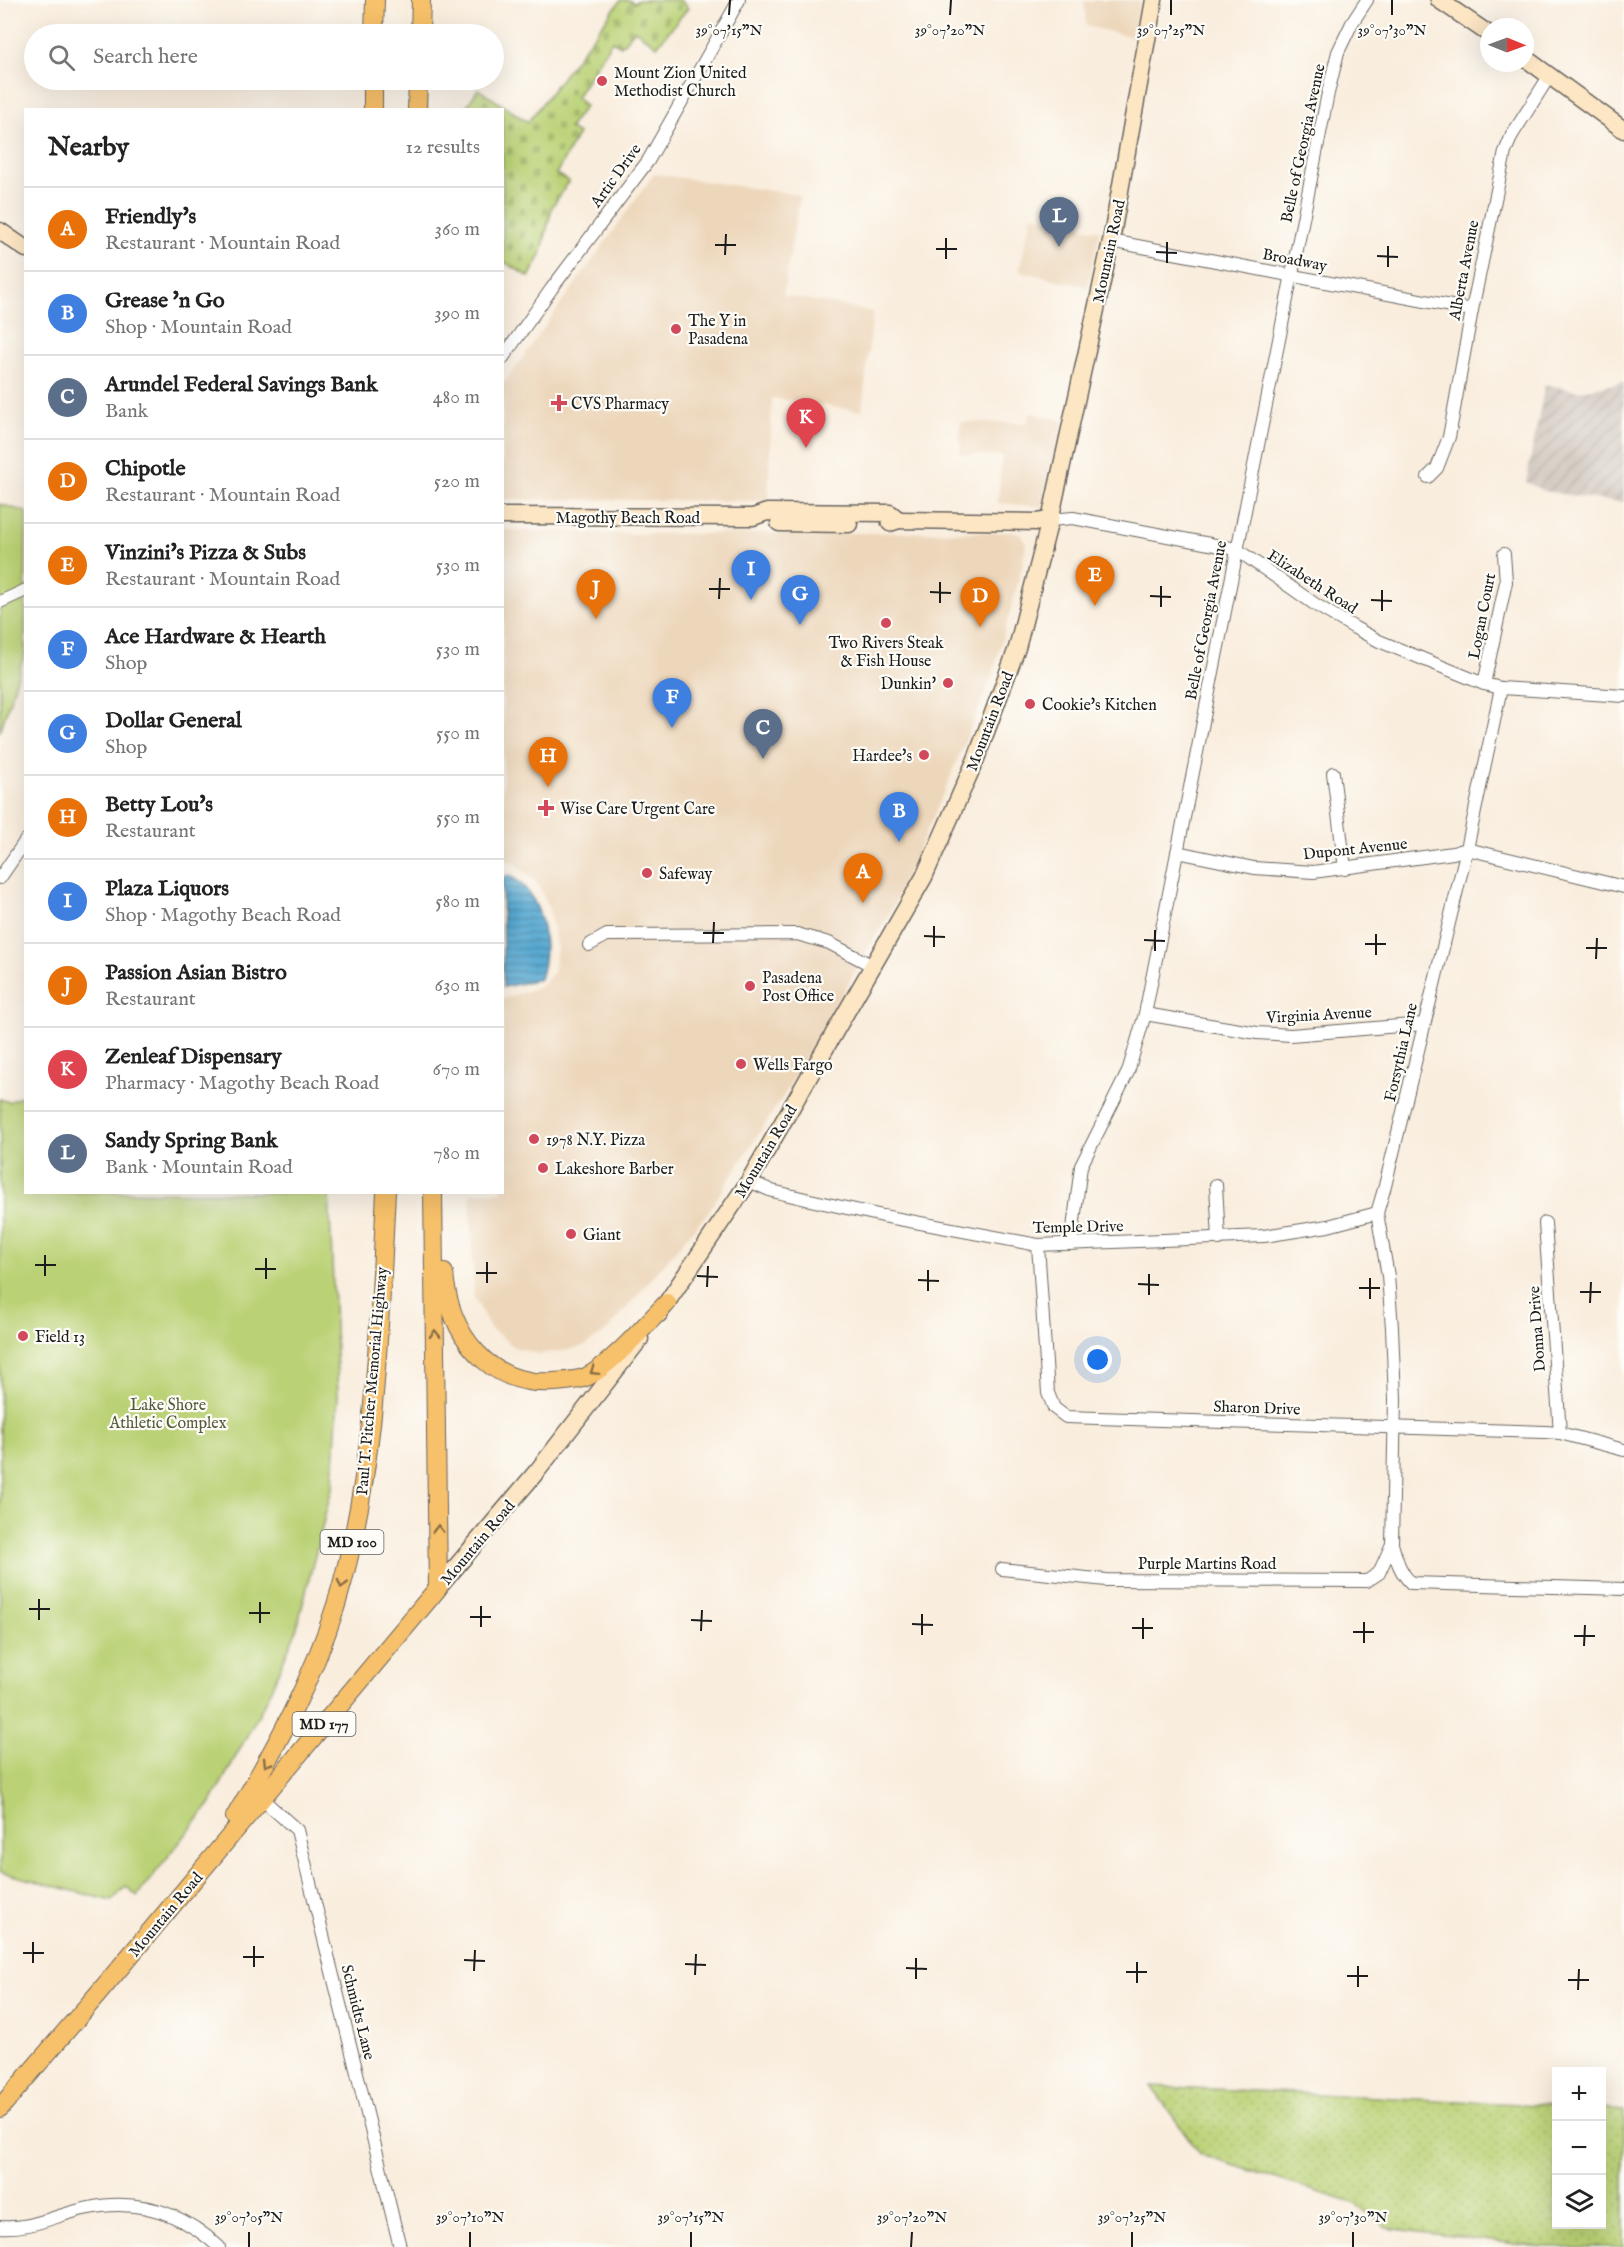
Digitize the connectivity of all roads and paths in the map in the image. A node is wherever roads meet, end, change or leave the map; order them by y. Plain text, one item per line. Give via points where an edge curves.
1 (375, 0) edge
2 (421, 0) edge
3 (739, 0) edge
4 (1367, 0) edge
5 (1439, 0) edge
6 (1153, 2) edge
7 (374, 24) edge
8 (420, 24) edge
9 (1480, 28) edge
10 (1534, 64) edge
11 (1550, 75) junction
12 (373, 90) edge
13 (418, 90) edge
14 (373, 108) edge
15 (417, 108) edge
16 (1624, 130) edge
17 (0, 231) edge
18 (1111, 241) junction
19 (24, 248) edge
20 (1291, 275) junction
21 (1472, 310) junction
22 (504, 356) edge
23 (1428, 477) dead end
24 (504, 516) edge
25 (1050, 520) junction
26 (1236, 549) junction
27 (1504, 554) dead end
28 (24, 591) edge
29 (0, 602) edge
30 (1484, 684) junction
31 (1501, 687) junction
32 (1624, 696) edge
33 (1333, 772) dead end
34 (24, 843) edge
35 (1467, 849) junction
36 (1177, 852) junction
37 (1345, 869) junction
38 (0, 878) edge
39 (1624, 887) edge
40 (589, 945) dead end
41 (873, 966) junction
42 (1145, 1014) junction
43 (1423, 1024) junction
44 (749, 1181) junction
45 (1216, 1185) dead end
46 (386, 1194) edge
47 (435, 1194) edge
48 (435, 1194) edge
49 (1377, 1213) junction
50 (1545, 1223) dead end
51 (1219, 1239) junction
52 (1071, 1244) junction
53 (1038, 1245) junction
54 (667, 1303) junction
55 (1395, 1427) junction
56 (1560, 1433) junction
57 (1624, 1450) edge
58 (1392, 1544) junction
59 (1002, 1569) dead end
60 (438, 1588) junction
61 (1624, 1589) edge
62 (262, 1799) junction
63 (210, 1860) junction
64 (0, 2108) edge
65 (0, 2227) edge
66 (219, 2247) edge
67 (400, 2247) edge

1 - 7 main road
2 - 8 main road
3 - 22 street, Artic Drive via 648,161
4 - 20 street, Belle of Georgia Avenue via 1338,52
5 - 9 main road
6 - 18 main road, Mountain Road / MD 177
10 - 11 main road
11 - 16 main road
11 - 21 street, Alberta Avenue via 1505,152
12 - 14 main road
13 - 15 main road
17 - 19 main road
18 - 20 street, Broadway
18 - 25 main road, Mountain Road / MD 177
20 - 21 street, Broadway
20 - 26 street, Belle of Georgia Avenue
21 - 23 street, Alberta Avenue via 1449,437 1437,468
24 - 25 main road, Magothy Beach Road via 753,517 767,522 807,524
25 - 26 street, Elizabeth Road via 1073,518
25 - 41 main road, Mountain Road / MD 177 via 1017,648 976,759 924,878
26 - 30 street, Elizabeth Road via 1355,628
26 - 36 street, Belle of Georgia Avenue
27 - 30 street, Logan Court via 1506,582
28 - 29 street
30 - 31 street, Elizabeth Road
31 - 32 street, Elizabeth Road
31 - 35 street, Forsythia Lane
33 - 37 street
34 - 38 street
35 - 37 street, Dupont Avenue
35 - 39 street
35 - 43 street, Forsythia Lane
36 - 37 street, Dupont Avenue via 1272,870
36 - 42 street, Belle of Georgia Avenue
40 - 41 street via 607,935 796,934 829,943
41 - 44 main road, Mountain Road / MD 177
42 - 43 street, Virginia Avenue via 1291,1035
42 - 52 street, Belle of Georgia Avenue via 1128,1072 1081,1166
43 - 49 street, Forsythia Lane
44 - 53 street, Temple Drive via 810,1200
44 - 54 main road, Mountain Road / MD 177
45 - 51 street
46 -> 63 main road, Paul T. Pitcher Memorial Highway / MD 100 via 369,1443 344,1575 322,1644 292,1715
54 -> 47 main road via 605,1364 586,1377 546,1383 507,1374 473,1350 449,1308
60 -> 48 main road
49 - 51 street, Temple Drive via 1298,1232
49 - 55 street, Forsythia Lane via 1388,1276
50 - 56 street, Donna Drive
51 - 52 street, Temple Drive
52 - 53 street, Temple Drive
53 - 55 street, Sharon Drive via 1048,1394 1054,1408 1066,1417
54 - 60 main road, Mountain Road / MD 177 via 538,1470
55 - 56 street, Sharon Drive
55 - 58 street, Purple Martins Road
56 - 57 street, Sharon Drive
58 - 59 street, Purple Martins Road via 1378,1573 1367,1581 1106,1580
58 - 61 street, Purple Martins Road via 1396,1563 1410,1583
60 - 62 main road, Mountain Road / MD 177
62 - 63 main road, Mountain Road / MD 177
62 - 67 street, Schmidts Lane via 297,1830
63 - 64 main road, Mountain Road / MD 177
65 - 66 street via 27,2227 84,2209 134,2205 181,2218

